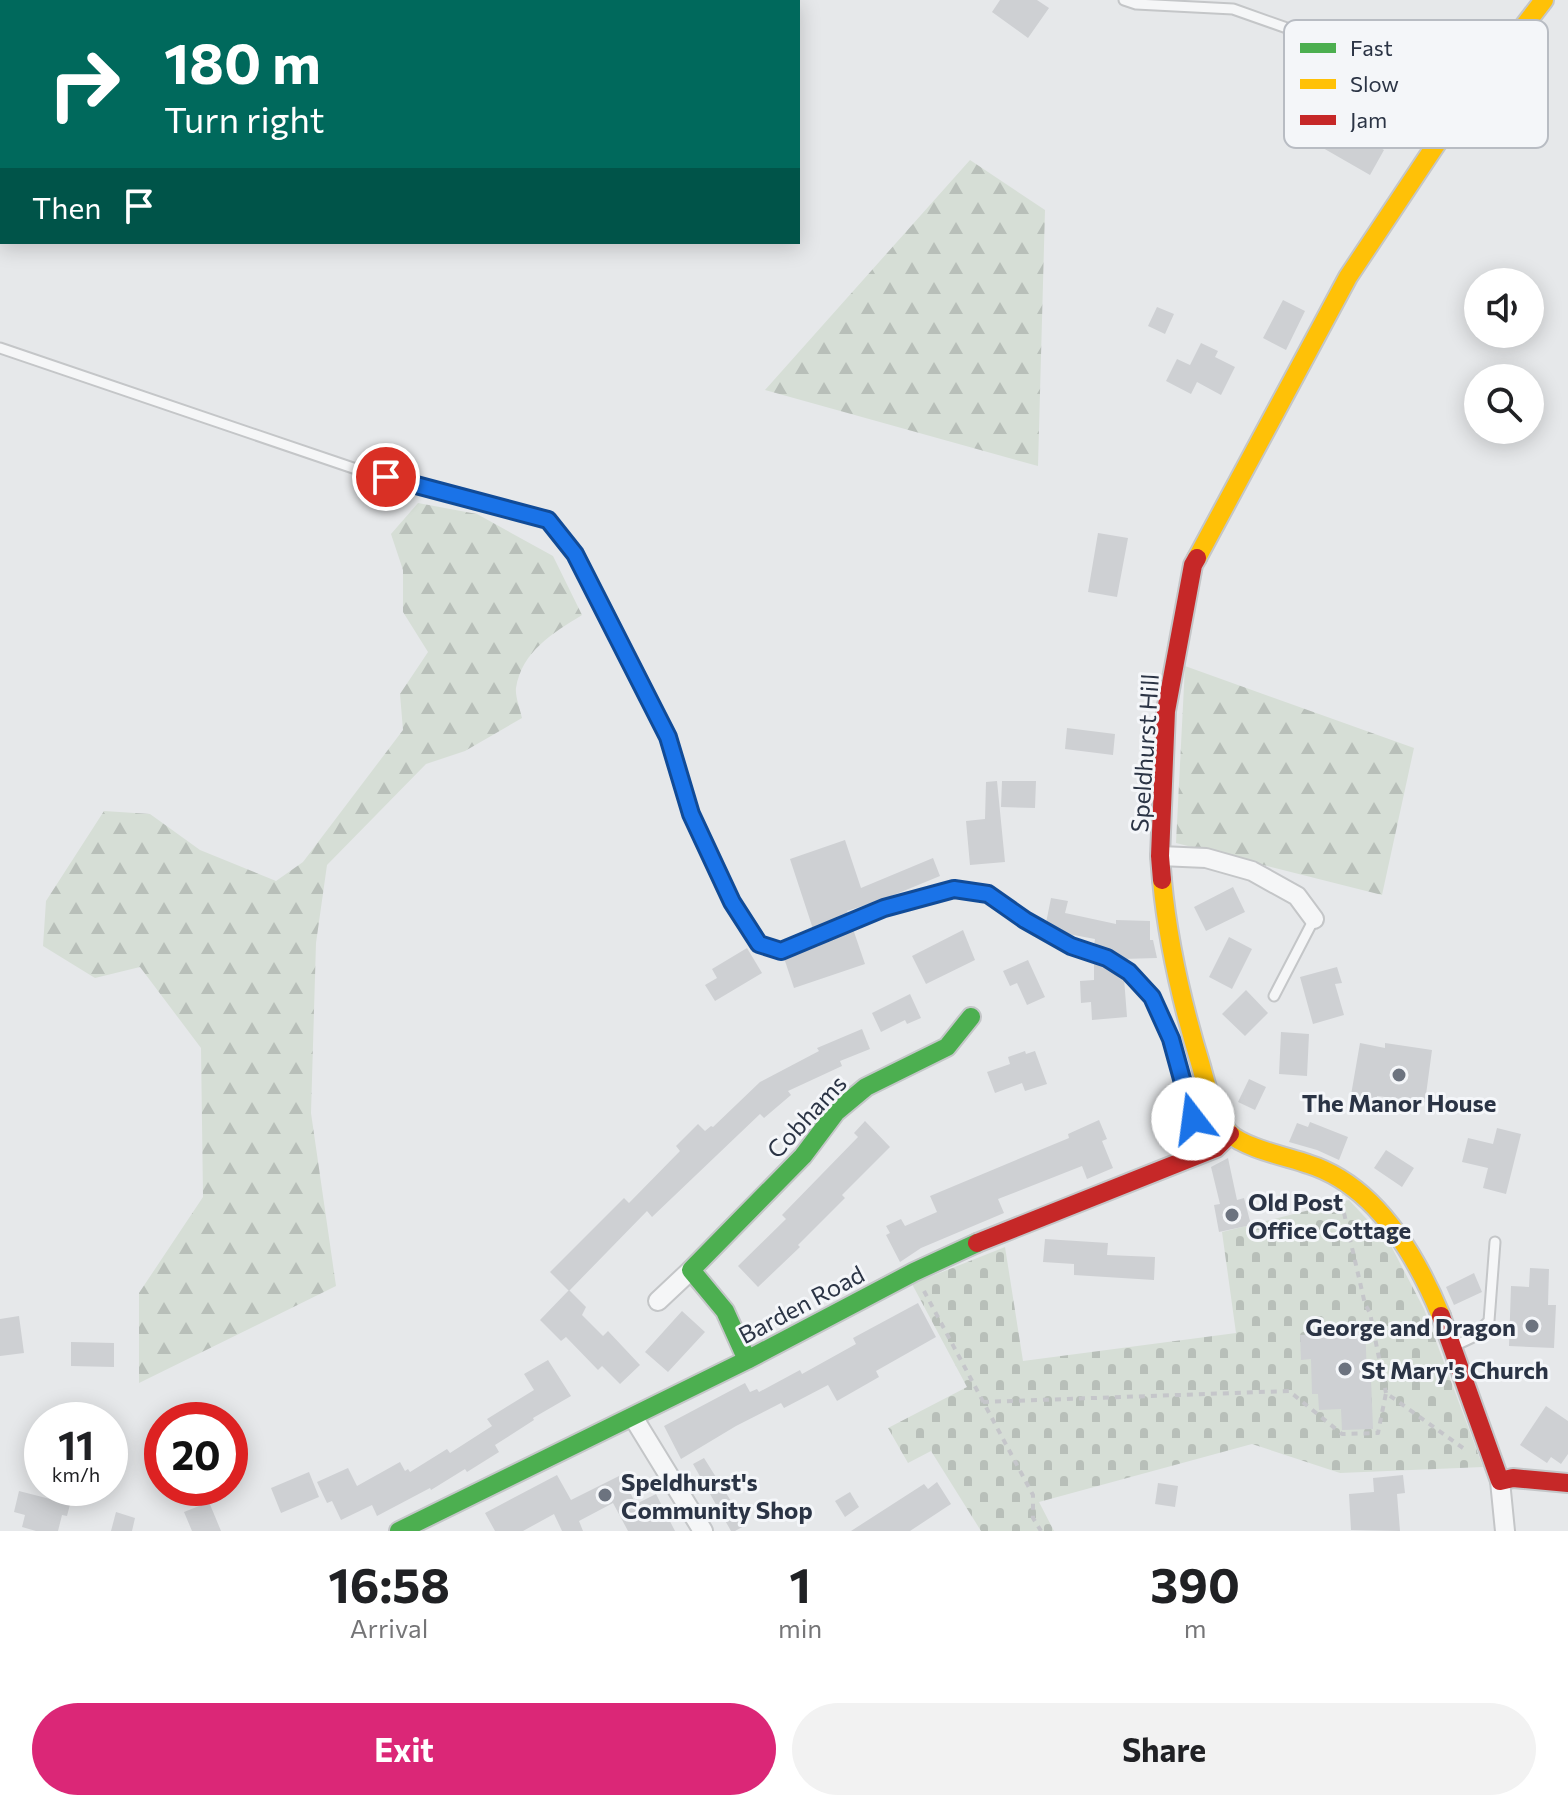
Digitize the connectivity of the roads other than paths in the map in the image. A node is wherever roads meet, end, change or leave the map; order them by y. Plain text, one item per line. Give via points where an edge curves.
1 (1124, 0) edge
2 (1544, 0) edge
3 (1529, 20) edge
4 (1284, 27) edge
5 (1434, 148) edge
6 (0, 348) edge
7 (1160, 856) junction
8 (1314, 919) joint
9 (1274, 996) dead end
10 (971, 1017) dead end
11 (1230, 1134) junction
12 (1216, 1148) junction
13 (1495, 1242) dead end
14 (691, 1270) junction
15 (658, 1301) dead end
16 (1453, 1346) junction
17 (747, 1360) junction
18 (633, 1417) junction
19 (1500, 1481) junction
20 (1568, 1483) edge
21 (399, 1531) edge
22 (703, 1531) edge
23 (1505, 1531) edge

1 - 4 lane via 1233,9
2 - 3 street, Speldhurst Hill
5 - 7 street, Speldhurst Hill via 1348,277 1193,565 1166,711
6 - 12 lane via 359,470 548,520 575,554 668,737 691,814 732,902 759,944 781,951 884,908 954,889 988,894 1071,946 1107,958 1152,997 1171,1039 1193,1119
7 - 8 street via 1206,858 1252,871 1297,896
7 - 11 street, Speldhurst Hill via 1166,924 1182,1003 1212,1104
8 - 9 lane
10 - 14 street, Cobhams via 947,1047 866,1087 836,1112 803,1156
11 - 12 street, Barden Road
11 - 16 street via 1335,1176 1366,1200 1401,1237
12 - 17 street, Barden Road via 983,1240
13 - 16 lane via 1489,1321
14 - 15 street, Cobhams
14 - 17 street via 733,1322
16 - 19 street
17 - 18 street, Barden Road
18 - 21 street, Barden Road
18 - 22 street
19 - 20 street
19 - 23 street

